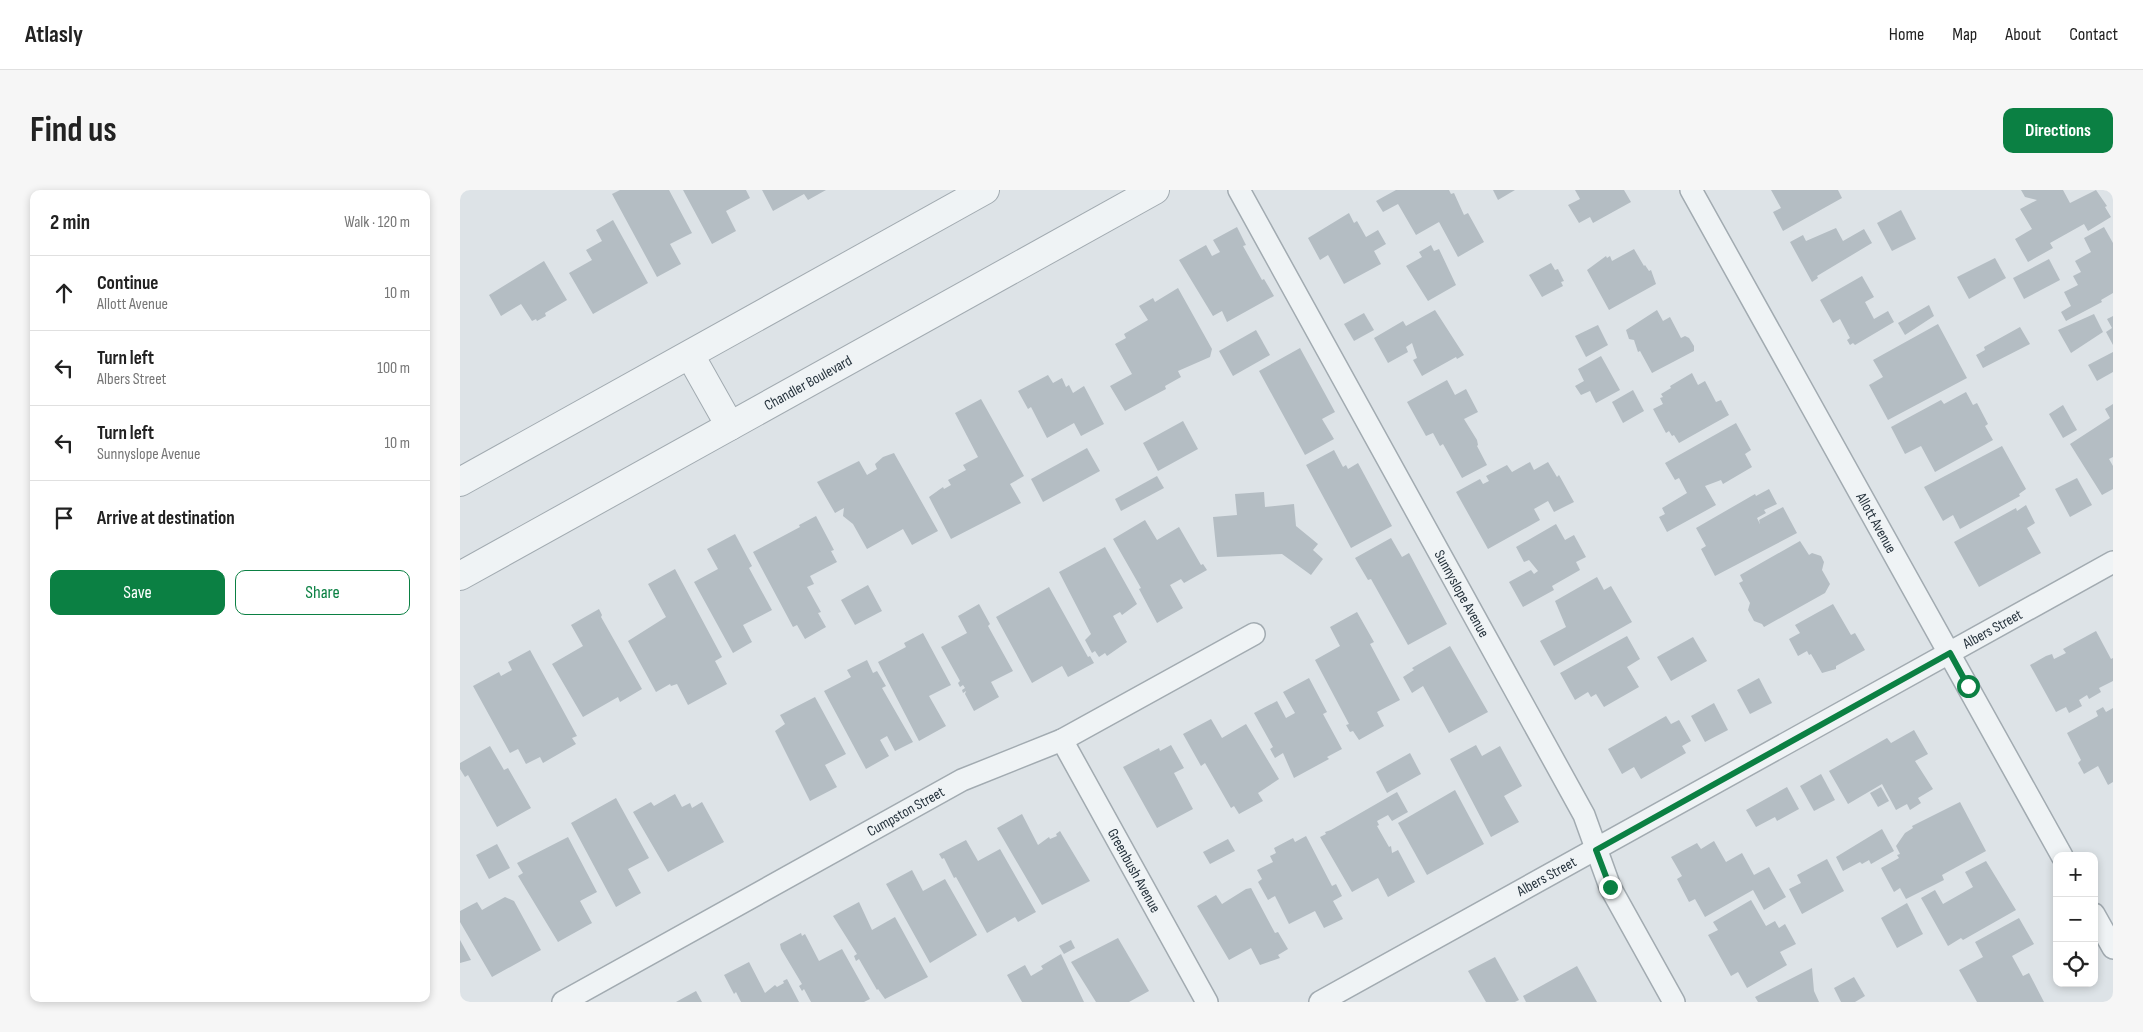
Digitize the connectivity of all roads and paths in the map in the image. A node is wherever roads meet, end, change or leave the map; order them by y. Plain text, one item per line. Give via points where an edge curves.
1 (985, 190) edge
2 (1154, 190) edge
3 (1239, 190) edge
4 (1691, 190) edge
5 (690, 355) junction
6 (730, 426) junction
7 (460, 482) edge
8 (2113, 562) edge
9 (460, 576) edge
10 (1254, 634) dead end
11 (1950, 653) junction
12 (1062, 740) junction
13 (1596, 850) junction
14 (2060, 852) edge
15 (2098, 921) edge
16 (2113, 948) edge
17 (563, 1002) edge
18 (1207, 1002) edge
19 (1320, 1002) edge
20 (1674, 1002) edge

1 - 5 street
2 - 6 street, Chandler Boulevard
3 - 13 street, Sunnyslope Avenue via 1584,815
4 - 11 street, Allott Avenue
5 - 6 street
5 - 7 street
6 - 9 street, Chandler Boulevard
8 - 11 street, Albers Street
10 - 12 street, Cumpston Street
11 - 13 street, Albers Street
11 - 14 street, Allott Avenue
12 - 17 street, Cumpston Street via 962,780
12 - 18 street, Greenbush Avenue
13 - 19 street, Albers Street
13 - 20 street, Sunnyslope Avenue via 1610,887
15 - 16 street

